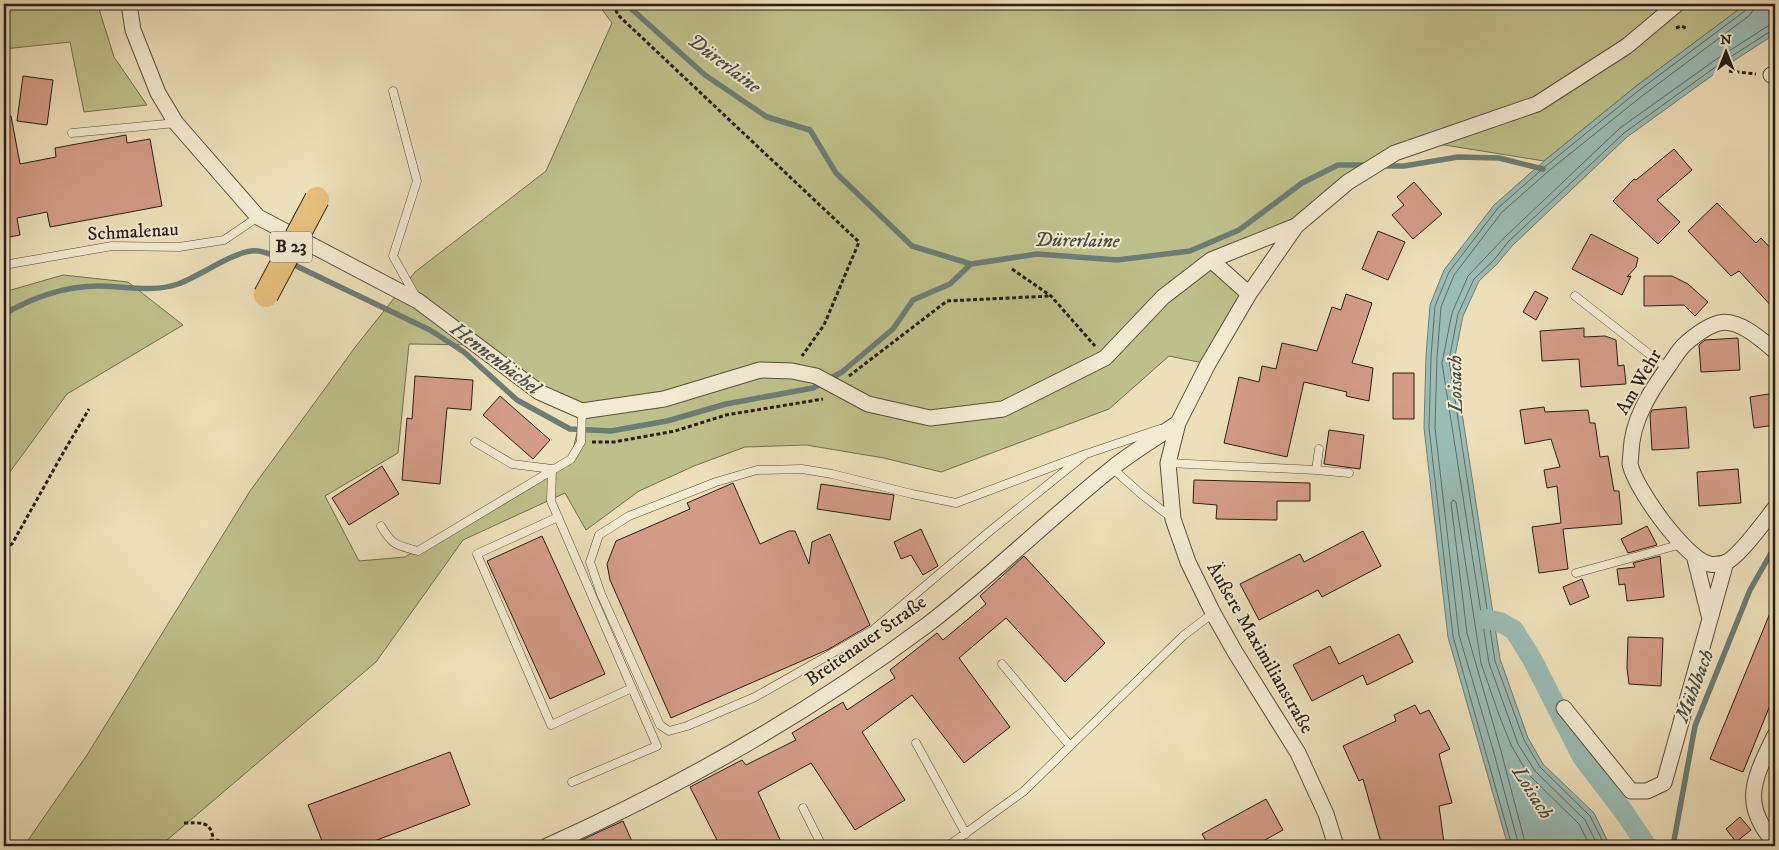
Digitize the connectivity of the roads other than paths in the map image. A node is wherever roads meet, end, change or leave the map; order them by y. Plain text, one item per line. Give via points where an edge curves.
1 (130, 4) edge
2 (1677, 4) edge
3 (393, 90) dead end
4 (176, 123) junction
5 (72, 133) dead end
6 (317, 199) dead end
7 (258, 216) junction
8 (1296, 226) junction
9 (1211, 260) junction
10 (4, 265) edge
11 (1249, 294) junction
12 (266, 295) dead end
13 (1575, 296) dead end
14 (418, 301) junction
15 (1775, 351) edge
16 (1667, 368) junction
17 (582, 415) junction
18 (1178, 423) junction
19 (475, 442) dead end
20 (1320, 449) dead end
21 (1086, 454) junction
22 (1168, 463) junction
23 (1112, 468) junction
24 (552, 470) junction
25 (1316, 470) junction
26 (1349, 473) dead end
27 (1775, 508) edge
28 (558, 517) junction
29 (1173, 519) junction
30 (381, 526) dead end
31 (1683, 544) junction
32 (1694, 555) junction
33 (1726, 562) junction
34 (1576, 572) dead end
35 (1213, 613) junction
36 (1710, 620) junction
37 (1002, 664) dead end
38 (632, 688) junction
39 (1564, 708) dead end
40 (1775, 735) edge
41 (916, 743) dead end
42 (1070, 746) junction
43 (572, 782) dead end
44 (803, 808) dead end
45 (966, 834) junction
46 (1775, 843) edge
47 (547, 846) edge
48 (822, 846) edge
49 (948, 846) edge
50 (1336, 846) edge

1 - 4 street via 133,30 158,93
2 - 8 street, Äußere Maximilianstraße via 1627,46 1537,104 1395,153 1348,182
3 - 14 lane via 417,181 393,256
4 - 5 lane
4 - 7 street
6 - 12 main road, B 23, bridge
7 - 10 lane, Schmalenau via 224,240 179,247 112,246
7 - 14 street
8 - 9 street
8 - 11 street, Äußere Maximilianstraße
9 - 11 street
9 - 17 street via 1163,297 1105,358 1003,409 930,418 834,393 816,376 760,370 664,399
11 - 18 street, Äußere Maximilianstraße
13 - 16 lane
14 - 17 street via 539,392
15 - 16 street, Am Wehr via 1754,333 1720,322 1683,346
16 - 31 street, Am Wehr via 1640,413 1631,439 1630,464 1659,518
17 - 24 lane via 581,442 571,459
18 - 21 lane
18 - 22 street, Äußere Maximilianstraße
18 - 23 street, Breitenauer Straße
19 - 24 lane via 512,464
20 - 25 lane
21 - 21 lane via 956,503 832,474 757,470 716,482 630,516 599,535 590,562 601,594 660,725 669,731 755,697 873,630
22 - 25 lane
22 - 29 street, Äußere Maximilianstraße
23 - 29 lane
23 - 47 street, Breitenauer Straße via 928,624 854,677 686,779
24 - 28 lane via 551,501
24 - 30 lane via 418,550 390,541
25 - 26 lane
27 - 33 street via 1754,535
28 - 38 lane
28 - 38 lane via 477,554 551,725
29 - 35 street, Äußere Maximilianstraße via 1188,562
31 - 32 street, Am Wehr
31 - 34 lane
32 - 33 street, Am Wehr via 1709,564
32 - 36 street
33 - 36 street
35 - 42 lane via 1183,636
35 - 50 street, Äußere Maximilianstraße via 1298,753 1326,814
36 - 39 street via 1664,783 1647,791 1631,791
37 - 42 lane
38 - 43 lane via 657,746
40 - 46 street via 1757,772 1753,792 1755,812
41 - 45 lane
42 - 45 lane via 1024,791
44 - 48 lane
45 - 49 lane

